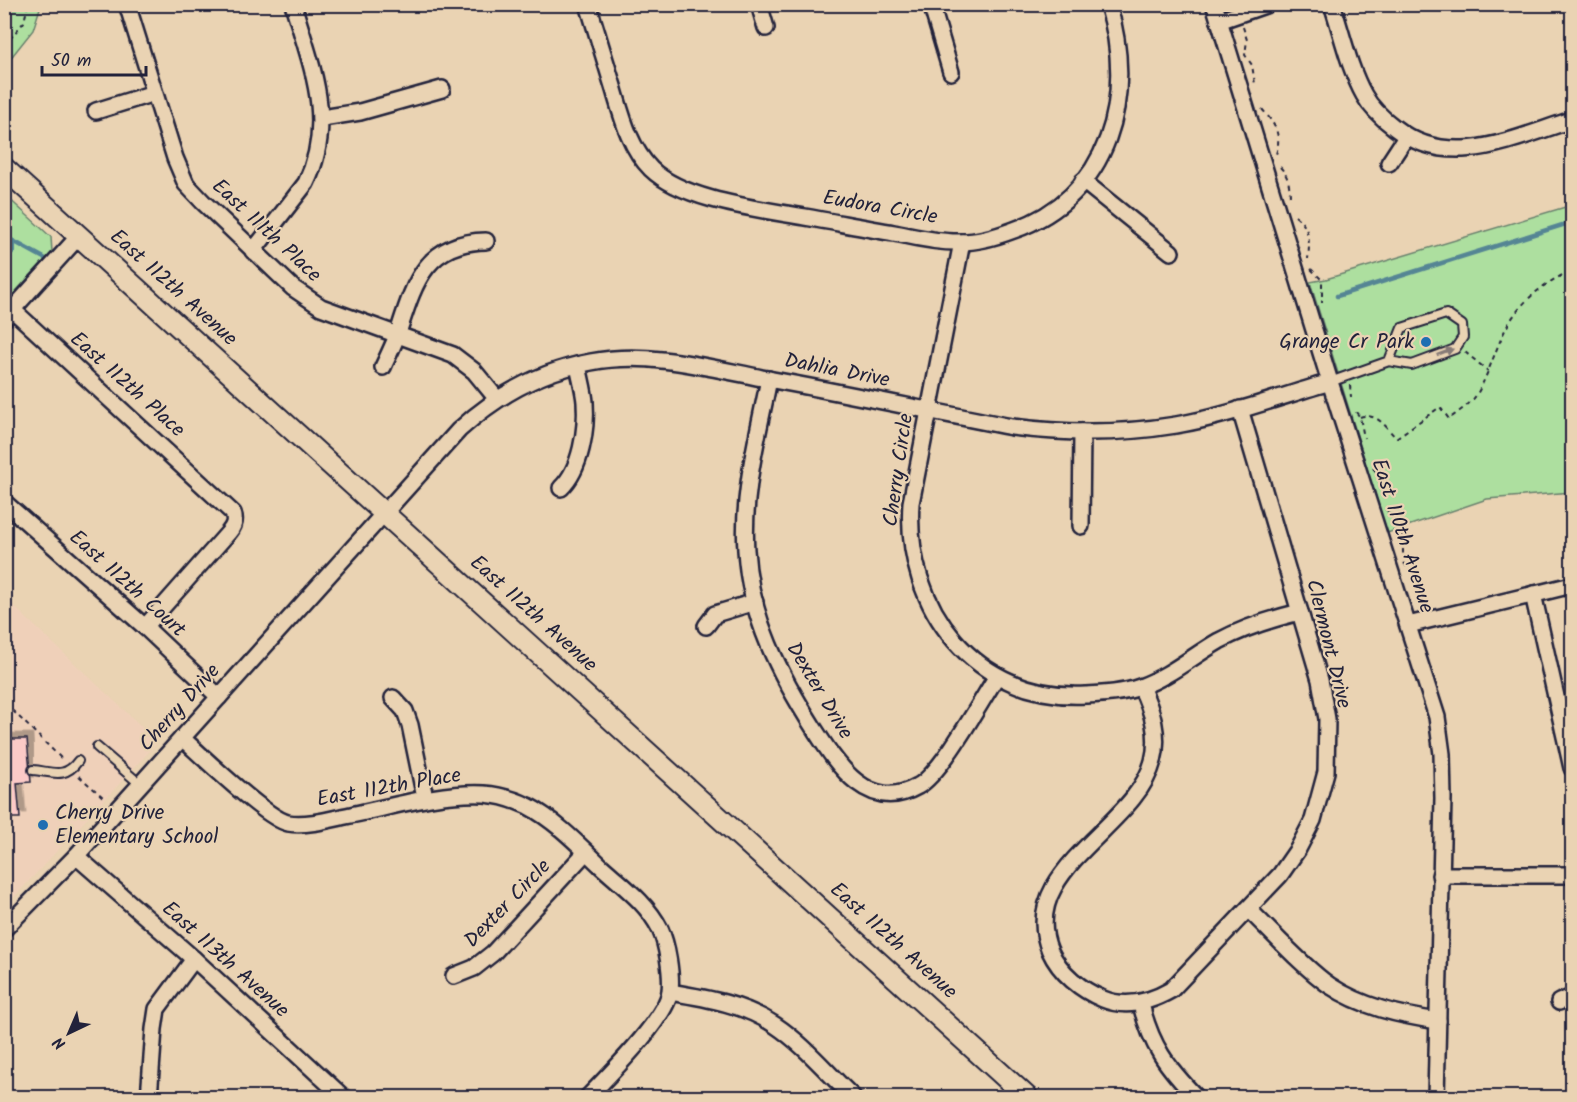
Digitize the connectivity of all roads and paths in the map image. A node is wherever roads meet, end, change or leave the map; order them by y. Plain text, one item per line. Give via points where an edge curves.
1 (28, 4) edge
2 (127, 4) edge
3 (293, 4) edge
4 (588, 4) edge
5 (759, 4) edge
6 (931, 4) edge
7 (1108, 4) edge
8 (1214, 4) edge
9 (1268, 4) edge
10 (1332, 4) edge
11 (1239, 14) junction
12 (1219, 21) junction
13 (766, 28) dead end
14 (4, 46) edge
15 (951, 72) dead end
16 (442, 88) dead end
17 (154, 93) junction
18 (1256, 93) dead end
19 (1257, 102) dead end
20 (96, 111) dead end
21 (322, 118) junction
22 (1572, 120) edge
23 (1406, 137) junction
24 (1389, 163) dead end
25 (4, 168) edge
26 (1083, 181) junction
27 (1290, 203) dead end
28 (1291, 212) dead end
29 (79, 236) junction
30 (486, 241) dead end
31 (962, 242) junction
32 (253, 251) junction
33 (1170, 252) dead end
34 (1572, 271) edge
35 (1325, 312) dead end
36 (9, 315) edge
37 (397, 335) junction
38 (1455, 349) junction
39 (1389, 361) junction
40 (578, 364) junction
41 (383, 367) dead end
42 (1488, 371) junction
43 (769, 379) junction
44 (1337, 379) junction
45 (497, 399) junction
46 (1240, 409) junction
47 (929, 410) junction
48 (1360, 417) junction
49 (1082, 432) junction
50 (1366, 446) dead end
51 (1369, 465) dead end
52 (561, 488) dead end
53 (1381, 494) dead end
54 (4, 502) edge
55 (1382, 503) dead end
56 (385, 514) junction
57 (1081, 526) dead end
58 (1572, 585) edge
59 (1533, 594) junction
60 (755, 602) junction
61 (1300, 612) junction
62 (1431, 619) junction
63 (1408, 625) junction
64 (706, 626) dead end
65 (145, 627) junction
66 (997, 676) junction
67 (1141, 687) junction
68 (219, 697) junction
69 (393, 698) dead end
70 (5, 710) edge
71 (182, 738) junction
72 (97, 747) dead end
73 (78, 761) dead end
74 (1572, 768) edge
75 (72, 769) junction
76 (33, 770) dead end
77 (140, 784) junction
78 (104, 798) dead end
79 (425, 798) junction
80 (586, 852) junction
81 (76, 856) junction
82 (1440, 875) junction
83 (1572, 875) edge
84 (1248, 909) junction
85 (4, 929) edge
86 (194, 959) junction
87 (454, 976) dead end
88 (670, 992) junction
89 (1141, 1004) junction
90 (1438, 1021) junction
91 (846, 1095) edge
92 (149, 1098) edge
93 (344, 1098) edge
94 (587, 1098) edge
95 (1028, 1098) edge
96 (1197, 1098) edge
97 (1436, 1098) edge

1 - 14 path via 24,22
2 - 17 street, East 111th Place
3 - 21 street
4 - 31 street, Eudora Circle via 634,144 651,169 665,180 736,205 924,239
5 - 13 street
6 - 15 street
7 - 26 street, Eudora Circle via 1120,60 1119,96 1105,146
8 - 12 street, East 110th Avenue
9 - 11 street
10 - 23 street via 1365,97 1385,121
11 - 12 street
11 - 18 path
12 - 44 street, East 110th Avenue
16 - 21 street via 360,112
17 - 20 street
17 - 32 street, East 111th Place via 186,184
19 - 27 path via 1273,121 1280,141 1275,162 1286,173
21 - 32 street via 317,155 306,183
22 - 23 street via 1479,149 1433,148
23 - 24 street
25 - 29 street, East 112th Avenue
26 - 31 street, Eudora Circle via 1058,206 1027,225
26 - 33 street
28 - 35 path via 1304,222 1310,241 1307,265 1322,280
29 - 36 street
29 - 56 street, East 112th Avenue
30 - 37 street via 453,247 428,263 409,298
31 - 47 street, Cherry Circle
32 - 37 street, East 111th Place via 306,299
34 - 42 path via 1539,288 1516,311
36 - 65 street, East 112th Place via 233,513 233,527
37 - 41 street
37 - 45 street, East 111th Place via 453,355 474,371
39 -> 38 lane via 1412,365
38 - 39 lane via 1463,337 1462,325 1446,314 1402,328
38 - 42 path via 1465,352
39 - 44 lane
40 - 43 street, Dahlia Drive via 637,358
40 - 45 street, Dahlia Drive
40 - 52 street via 585,417 577,461
42 - 48 path via 1476,396 1449,419 1440,407 1396,438 1379,419
43 - 47 street, Dahlia Drive
43 - 60 street, Dexter Drive via 747,504 746,551
44 - 46 street, Dahlia Drive
44 - 48 path via 1350,385 1351,407
44 - 63 street, East 110th Avenue
45 - 56 street, Dahlia Drive via 459,430
46 - 49 street, Dahlia Drive via 1155,428
46 - 61 street, Clermont Drive
47 - 49 street, Dahlia Drive via 1012,427
47 - 66 street, Cherry Circle via 911,503 910,538 916,567 941,624 969,655
48 - 50 path
49 - 57 street
51 - 53 path via 1380,476
54 - 65 street, East 112th Court
55 - 62 path via 1399,524 1403,562 1416,578
56 - 68 street, Cherry Drive
56 - 95 street, East 112th Avenue
58 - 59 street
59 - 62 street
59 - 74 street
60 - 64 street via 715,614
60 - 66 street, Dexter Drive via 768,645 789,689 843,771 869,790 902,793 927,780
61 - 67 street, Cherry Circle via 1244,629
61 - 84 street, Clermont Drive via 1327,719 1326,772 1313,820 1298,849
62 - 63 street
63 - 82 street, East 110th Avenue via 1431,693 1440,735
65 - 68 street, East 112th Court
66 - 67 street, Cherry Circle via 1058,695 1108,694
67 - 89 street via 1155,729 1153,762 1134,796 1057,882 1048,902 1045,927 1054,959 1075,982 1107,1001
68 - 71 street, Cherry Drive
69 - 79 street via 405,711 410,725
70 - 75 path via 13,711
71 - 77 street, Cherry Drive
71 - 79 street, East 112th Place via 259,805 288,823 322,821
72 - 77 lane
73 - 75 lane
75 - 76 lane via 63,774
75 - 78 path
77 - 81 street, Cherry Drive
79 - 80 street, East 112th Place via 485,794 517,801 538,812
80 - 87 street, Dexter Circle via 492,954 474,969
80 - 88 street, East 112th Place via 650,912 667,953
81 - 85 street, Cherry Drive
81 - 86 street, East 113th Avenue
82 - 83 street
82 - 90 street, East 110th Avenue
84 - 89 street, Clermont Drive via 1171,990
84 - 90 street via 1316,974 1346,995 1395,1013
86 - 92 street via 158,1009
86 - 93 street, East 113th Avenue
88 - 91 street via 728,1004 768,1021 795,1041
88 - 94 street via 660,1013 632,1050
89 - 96 street via 1158,1052
90 - 97 street, East 110th Avenue

